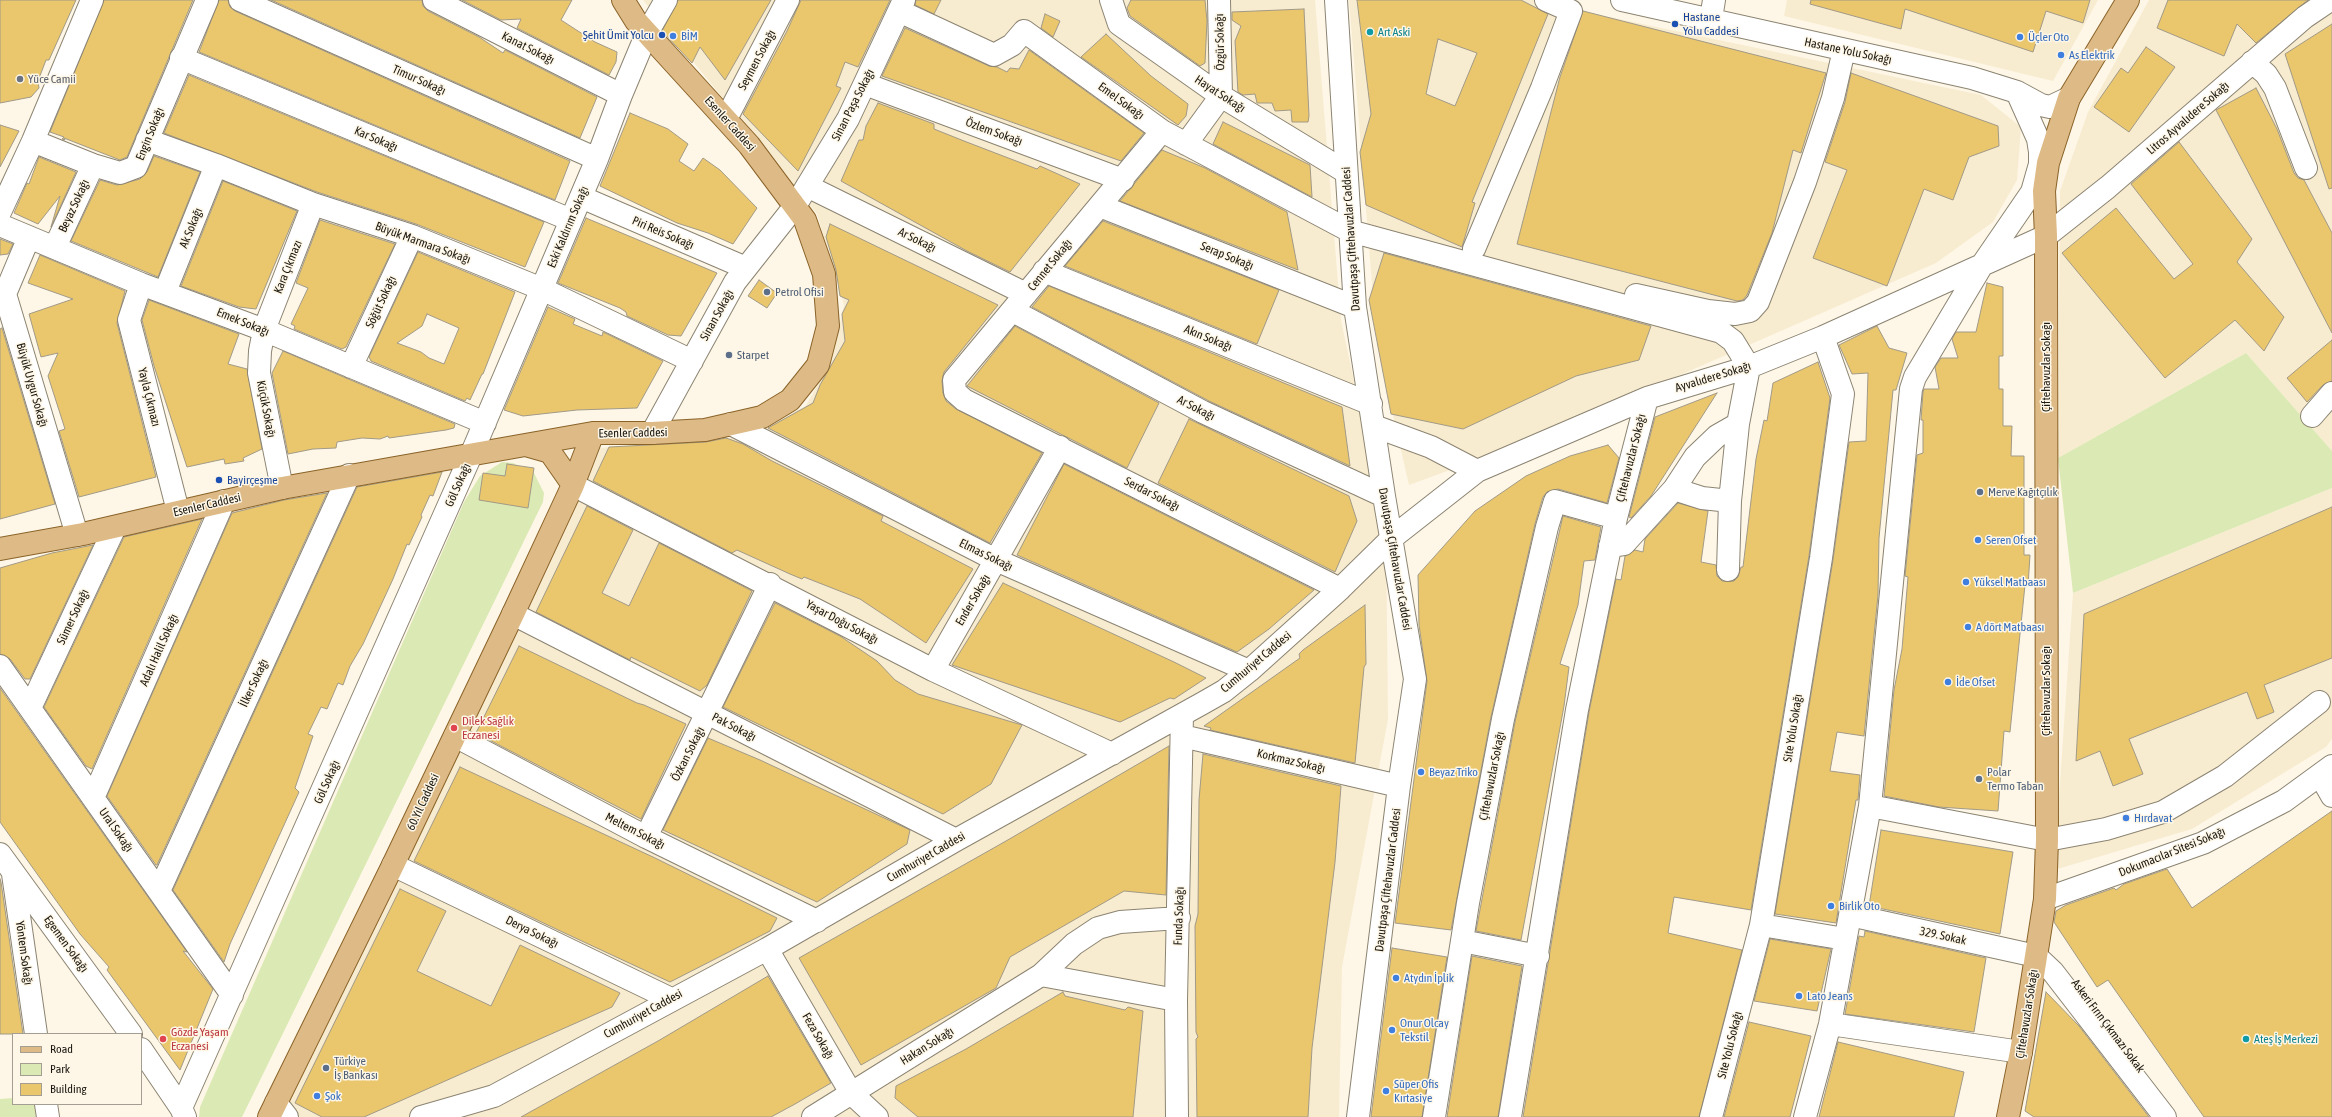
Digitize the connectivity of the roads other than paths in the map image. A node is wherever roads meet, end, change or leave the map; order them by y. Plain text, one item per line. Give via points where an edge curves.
1 (92, 0) edge
2 (207, 0) edge
3 (240, 0) edge
4 (434, 0) edge
5 (624, 0) edge
6 (666, 0) edge
7 (788, 0) edge
8 (1111, 0) edge
9 (1219, 0) edge
10 (1336, 0) edge
11 (1546, 0) edge
12 (1622, 0) edge
13 (2128, 0) edge
14 (2330, 0) edge
15 (902, 5) edge
16 (1712, 10) edge
17 (647, 33) junction
18 (1844, 50) junction
19 (181, 58) junction
20 (2252, 62) junction
21 (865, 84) junction
22 (2017, 92) junction
23 (621, 95) junction
24 (1221, 96) junction
25 (2069, 98) junction
26 (726, 119) junction
27 (1162, 131) junction
28 (147, 140) junction
29 (33, 141) junction
30 (1186, 144) junction
31 (597, 159) junction
32 (93, 165) junction
33 (216, 165) junction
34 (2306, 168) dead end
35 (1346, 172) junction
36 (1123, 180) junction
37 (807, 186) junction
38 (581, 197) junction
39 (313, 204) junction
40 (2024, 205) junction
41 (795, 206) junction
42 (1100, 206) junction
43 (0, 212) edge
44 (2045, 213) junction
45 (571, 220) junction
46 (0, 225) edge
47 (1350, 231) junction
48 (412, 236) junction
49 (2046, 236) junction
50 (29, 237) junction
51 (55, 247) junction
52 (1474, 249) dead end
53 (1982, 265) junction
54 (746, 268) junction
55 (1044, 271) junction
56 (141, 284) junction
57 (542, 289) junction
58 (165, 292) junction
59 (1636, 294) dead end
60 (1020, 303) junction
61 (1355, 307) junction
62 (264, 330) junction
63 (1823, 336) junction
64 (692, 361) junction
65 (351, 367) junction
66 (1749, 367) junction
67 (2332, 393) edge
68 (1647, 398) junction
69 (964, 400) joint
70 (1371, 404) junction
71 (2312, 416) dead end
72 (485, 423) junction
73 (731, 424) junction
74 (1738, 424) junction
75 (1374, 426) junction
76 (593, 433) junction
77 (652, 433) junction
78 (529, 446) junction
79 (1060, 447) junction
80 (472, 455) junction
81 (1477, 471) junction
82 (349, 475) junction
83 (573, 485) junction
84 (282, 488) junction
85 (1674, 489) junction
86 (1384, 496) junction
87 (224, 501) junction
88 (1730, 501) junction
89 (178, 511) junction
90 (1616, 518) junction
91 (115, 527) junction
92 (77, 536) junction
93 (1392, 537) junction
94 (1610, 546) junction
95 (0, 549) edge
96 (996, 560) junction
97 (1728, 570) dead end
98 (770, 584) junction
99 (1340, 589) junction
100 (513, 614) junction
101 (0, 666) edge
102 (933, 670) junction
103 (1249, 671) junction
104 (2319, 702) dead end
105 (30, 708) junction
106 (708, 714) junction
107 (1182, 726) junction
108 (455, 736) junction
109 (2332, 750) edge
110 (1112, 754) junction
111 (2326, 770) edge
112 (1399, 786) junction
113 (2332, 796) edge
114 (93, 798) junction
115 (2284, 802) junction
116 (1870, 806) junction
117 (646, 837) junction
118 (956, 840) junction
119 (2047, 840) junction
120 (0, 854) edge
121 (393, 865) junction
122 (13, 871) junction
123 (159, 891) junction
124 (2045, 899) junction
125 (1850, 915) junction
126 (1179, 918) junction
127 (817, 921) junction
128 (1760, 926) junction
129 (1845, 939) junction
130 (1462, 941) junction
131 (2038, 946) junction
132 (767, 948) junction
133 (1538, 956) junction
134 (1041, 975) junction
135 (232, 995) junction
136 (671, 999) junction
137 (1176, 1000) junction
138 (1830, 1024) junction
139 (36, 1033) edge
140 (130, 1033) edge
141 (142, 1050) edge
142 (2021, 1052) junction
143 (851, 1093) junction
144 (46, 1105) edge
145 (183, 1112) edge
146 (277, 1112) edge
147 (2011, 1116) edge
148 (48, 1117) edge
149 (421, 1117) edge
150 (813, 1117) edge
151 (878, 1117) edge
152 (1177, 1117) edge
153 (1358, 1117) edge
154 (1434, 1117) edge
155 (1510, 1117) edge
156 (1711, 1117) edge
157 (1804, 1117) edge
158 (2165, 1117) edge
159 (2176, 1117) edge

1 - 29 street
2 - 19 street, Engin Sokağı
3 - 31 street, Timur Sokağı
4 - 23 street, Kanat Sokağı
5 - 17 main road, Esenler Caddesi via 636,21
6 - 17 street, Eski Kaldırım Sokağı
7 - 26 street, Seymen Sokağı
8 - 24 street, Hayat Sokağı via 1119,24
9 - 24 street, Özgür Sokağı
10 - 35 street, Davutpaşa Çiftehavuzlar Caddesi
11 - 52 street via 1572,11
12 - 16 street, Hastane Yolu Sokağı
13 - 25 main road, Çiftehavuzlar Sokağı
14 - 20 street, Litros Ayvalıdere Sokağı via 2305,17
15 - 21 street, Sinan Paşa Sokağı
15 - 27 street, Emel Sokağı via 994,54 1012,45 1024,31
16 - 18 street, Hastane Yolu Sokağı
17 - 23 street, Eski Kaldırım Sokağı
17 - 26 main road, Esenler Caddesi
18 - 22 street, Hastane Yolu Sokağı via 1972,78
18 - 59 street via 1833,98 1806,182 1758,302 1750,311 1735,314 1708,311
19 - 28 street, Engin Sokağı
19 - 45 street, Kar Sokağı
20 - 34 street via 2266,74 2275,88
20 - 49 street, Litros Ayvalıdere Sokağı via 2108,187
21 - 36 street, Özlem Sokağı
21 - 37 street, Sinan Paşa Sokağı via 848,119
22 - 25 street, Hastane Yolu Sokağı via 2041,105 2050,106
22 - 40 street via 2038,140 2040,152 2037,177
23 - 31 street, Eski Kaldırım Sokağı
24 - 30 street
24 - 35 street, Hayat Sokağı
25 - 44 main road, Çiftehavuzlar Sokağı via 2048,163 2044,191
26 - 41 main road, Esenler Caddesi
27 - 30 street, Emel Sokağı
27 - 36 street, Cennet Sokağı
28 - 32 street, Engin Sokağı via 136,167 120,173
28 - 33 street, Büyük Marmara Sokağı
29 - 32 street, Engin Sokağı
29 - 43 street
30 - 47 street, Emel Sokağı
31 - 38 street, Eski Kaldırım Sokağı
32 - 51 street, Beyaz Sokağı
33 - 39 street, Büyük Marmara Sokağı
33 - 58 street, Ak Sokağı
35 - 47 street, Davutpaşa Çiftehavuzlar Caddesi
36 - 42 street, Cennet Sokağı
37 - 41 street, Sinan Paşa Sokağı
37 - 60 street, Ar Sokağı
38 - 45 street, Eski Kaldırım Sokağı
38 - 54 street, Piri Reis Sokağı
39 - 48 street, Büyük Marmara Sokağı
39 - 62 street, Kara Çıkmazı
40 - 44 street via 2038,207
40 - 53 street
41 - 54 street, Sinan Sokağı
41 - 73 main road, Esenler Caddesi via 805,220 824,274 828,326 818,366 790,400 762,417
42 - 55 street, Cennet Sokağı
42 - 61 street, Serap Sokağı
44 - 49 main road, Çiftehavuzlar Sokağı
45 - 57 street, Eski Kaldırım Sokağı
46 - 50 street, Emek Sokağı
47 - 61 street, Davutpaşa Çiftehavuzlar Caddesi
47 - 66 street, Emel Sokağı via 1721,332 1733,341
48 - 57 street, Büyük Marmara Sokağı
48 - 65 street, Söğüt Sokağı
49 - 53 street, Ayvalıdere Sokağı
49 - 119 main road, Çiftehavuzlar Sokağı
50 - 51 street, Emek Sokağı
50 - 92 street, Büyük Uygur Sokağı via 5,294
51 - 56 street, Emek Sokağı
53 - 63 street, Ayvalıdere Sokağı
53 - 116 street via 1915,377 1911,389
54 - 64 street, Sinan Sokağı
55 - 60 street, Cennet Sokağı
55 - 70 street, Akın Sokağı
56 - 58 street, Emek Sokağı
56 - 89 street, Yayla Çıkmazı via 129,320
57 - 64 street, Büyük Marmara Sokağı
57 - 72 street, Eski Kaldırım Sokağı
58 - 62 street, Emek Sokağı
60 - 69 street, Cennet Sokağı via 954,380 955,392
60 - 86 street, Ar Sokağı via 1204,412
61 - 70 street, Davutpaşa Çiftehavuzlar Caddesi
62 - 65 street, Emek Sokağı
62 - 84 street, Küçük Sokağı via 259,373
63 - 66 street, Ayvalıdere Sokağı
63 - 128 street, Site Yolu Sokağı via 1843,394 1840,430
64 - 77 street, Sinan Sokağı
65 - 72 street, Emek Sokağı
66 - 68 street, Ayvalıdere Sokağı
66 - 74 street
67 - 71 street
68 - 81 street, Ayvalıdere Sokağı
68 - 90 street, Çiftehavuzlar Sokağı
69 - 79 street, Serdar Sokağı
70 - 75 street, Davutpaşa Çiftehavuzlar Caddesi
72 - 80 street, Eski Kaldırım Sokağı
73 - 77 main road, Esenler Caddesi via 705,430
73 - 96 street, Elmas Sokağı
74 - 85 street via 1717,436 1695,457
74 - 88 street
75 - 81 street via 1431,447
75 - 86 street, Davutpaşa Çiftehavuzlar Caddesi
76 - 77 main road, Esenler Caddesi
76 - 78 main road, Esenler Caddesi
76 - 83 main road, 60.Yıl Caddesi
78 - 80 main road, Esenler Caddesi
78 - 83 main road via 550,452
79 - 96 street, Ender Sokağı
79 - 99 street, Serdar Sokağı
80 - 82 main road, Esenler Caddesi
80 - 135 street, Göl Sokağı
81 - 93 street, Ayvalıdere Sokağı
82 - 84 main road, Esenler Caddesi
82 - 123 street, İlker Sokağı
83 - 98 street, Yaşar Doğu Sokağı
83 - 100 main road, 60.Yıl Caddesi
84 - 87 main road, Esenler Caddesi
85 - 88 street via 1702,498
85 - 94 street via 1624,544
86 - 93 street, Davutpaşa Çiftehavuzlar Caddesi
87 - 89 main road, Esenler Caddesi
87 - 114 street, Adalı Halil Sokağı
88 - 97 street
89 - 91 main road, Esenler Caddesi
90 - 94 street, Çiftehavuzlar Sokağı
90 - 130 street, Çiftehavuzlar Sokağı via 1555,501 1503,719
91 - 92 main road, Esenler Caddesi
91 - 105 street, Sümer Sokağı
92 - 95 main road, Esenler Caddesi
93 - 99 street, Cumhuriyet Caddesi
93 - 112 street, Davutpaşa Çiftehavuzlar Caddesi via 1415,679
94 - 133 street, Çiftehavuzlar Sokağı via 1578,710
96 - 102 street, Ender Sokağı
96 - 103 street, Elmas Sokağı
98 - 102 street, Yaşar Doğu Sokağı
98 - 106 street, Özkan Sokağı
99 - 103 street, Cumhuriyet Caddesi
100 - 106 street, Pak Sokağı
100 - 108 main road, 60.Yıl Caddesi
101 - 105 street, Ural Sokağı
102 - 110 street, Yaşar Doğu Sokağı
103 - 107 street, Cumhuriyet Caddesi
104 - 119 street via 2225,776 2163,812 2106,829
105 - 114 street, Ural Sokağı
106 - 117 street, Özkan Sokağı
106 - 118 street, Pak Sokağı
107 - 110 street, Cumhuriyet Caddesi
107 - 112 street, Korkmaz Sokağı
107 - 126 street, Funda Sokağı
108 - 117 street, Meltem Sokağı
108 - 121 main road, 60.Yıl Caddesi
109 - 115 street
110 - 118 street, Cumhuriyet Caddesi
111 - 113 street
111 - 115 street, Dokumacılar Sitesi Sokağı
112 - 153 street, Davutpaşa Çiftehavuzlar Caddesi
114 - 123 street, Ural Sokağı
115 - 124 street, Dokumacılar Sitesi Sokağı via 2203,843
116 - 119 street
116 - 125 street
117 - 127 street, Meltem Sokağı
118 - 127 street, Cumhuriyet Caddesi
119 - 124 main road, Çiftehavuzlar Sokağı
120 - 122 street, Egemen Sokağı
121 - 136 street, Derya Sokağı
121 - 146 main road, 60.Yıl Caddesi
122 - 139 street, Yöntem Sokağı
122 - 140 street, Egemen Sokağı
123 - 135 street, Ural Sokağı
124 - 131 main road, Çiftehavuzlar Sokağı
125 - 129 street
125 - 131 street, 329. Sokak
126 - 134 street, Hakan Sokağı via 1120,922 1098,928 1074,944
126 - 137 street, Funda Sokağı
127 - 132 street, Cumhuriyet Caddesi
128 - 129 street
128 - 156 street, Site Yolu Sokağı
129 - 138 street
130 - 133 street
130 - 154 street, Çiftehavuzlar Sokağı
131 - 142 main road, Çiftehavuzlar Sokağı
131 - 158 street via 2053,972
131 - 159 street, Askeri Fırın Çıkmazı Sokak
132 - 136 street, Cumhuriyet Caddesi
132 - 143 street, Feza Sokağı
133 - 155 street, Çiftehavuzlar Sokağı
134 - 137 street
134 - 143 street, Hakan Sokağı
135 - 145 street, Göl Sokağı
136 - 149 street, Cumhuriyet Caddesi via 494,1096
137 - 152 street, Funda Sokağı
138 - 142 street
138 - 157 street
141 - 145 street
142 - 147 main road, Çiftehavuzlar Sokağı
143 - 150 street, Hakan Sokağı
143 - 151 street, Feza Sokağı
144 - 148 street

